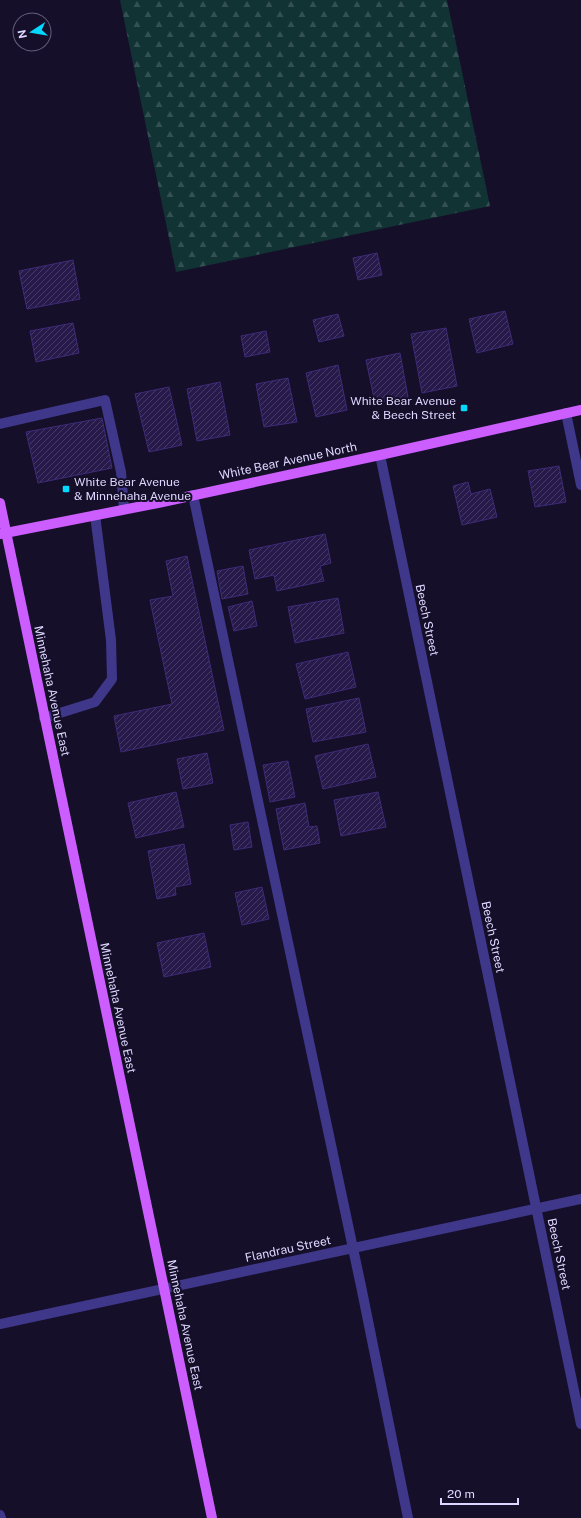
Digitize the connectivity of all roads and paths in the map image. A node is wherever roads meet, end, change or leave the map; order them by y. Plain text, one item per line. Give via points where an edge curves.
1 (581, 410) edge
2 (566, 413) junction
3 (0, 424) edge
4 (380, 455) junction
5 (581, 485) edge
6 (193, 495) junction
7 (0, 503) edge
8 (124, 509) junction
9 (95, 515) junction
10 (3, 534) edge
11 (44, 718) junction
12 (581, 1199) edge
13 (536, 1209) junction
14 (353, 1248) junction
15 (164, 1289) junction
16 (0, 1324) edge
17 (581, 1424) edge
18 (212, 1518) edge
19 (408, 1518) edge

1 - 2 main road, White Bear Avenue North
2 - 4 main road, White Bear Avenue North
2 - 5 street
3 - 8 street via 105,400 121,472
4 - 6 main road, White Bear Avenue North
4 - 13 street, Beech Street
6 - 8 main road, White Bear Avenue North
6 - 14 street
7 - 10 main road, Minnehaha Avenue East
8 - 9 main road, White Bear Avenue North
9 - 10 main road, White Bear Avenue North
9 - 11 street via 111,640 112,679 95,702
10 - 11 main road, Minnehaha Avenue East
11 - 15 main road, Minnehaha Avenue East
12 - 13 street, Flandrau Street
13 - 14 street, Flandrau Street
13 - 17 street, Beech Street
14 - 15 street, Flandrau Street
14 - 19 street
15 - 16 street, Flandrau Street
15 - 18 main road, Minnehaha Avenue East

